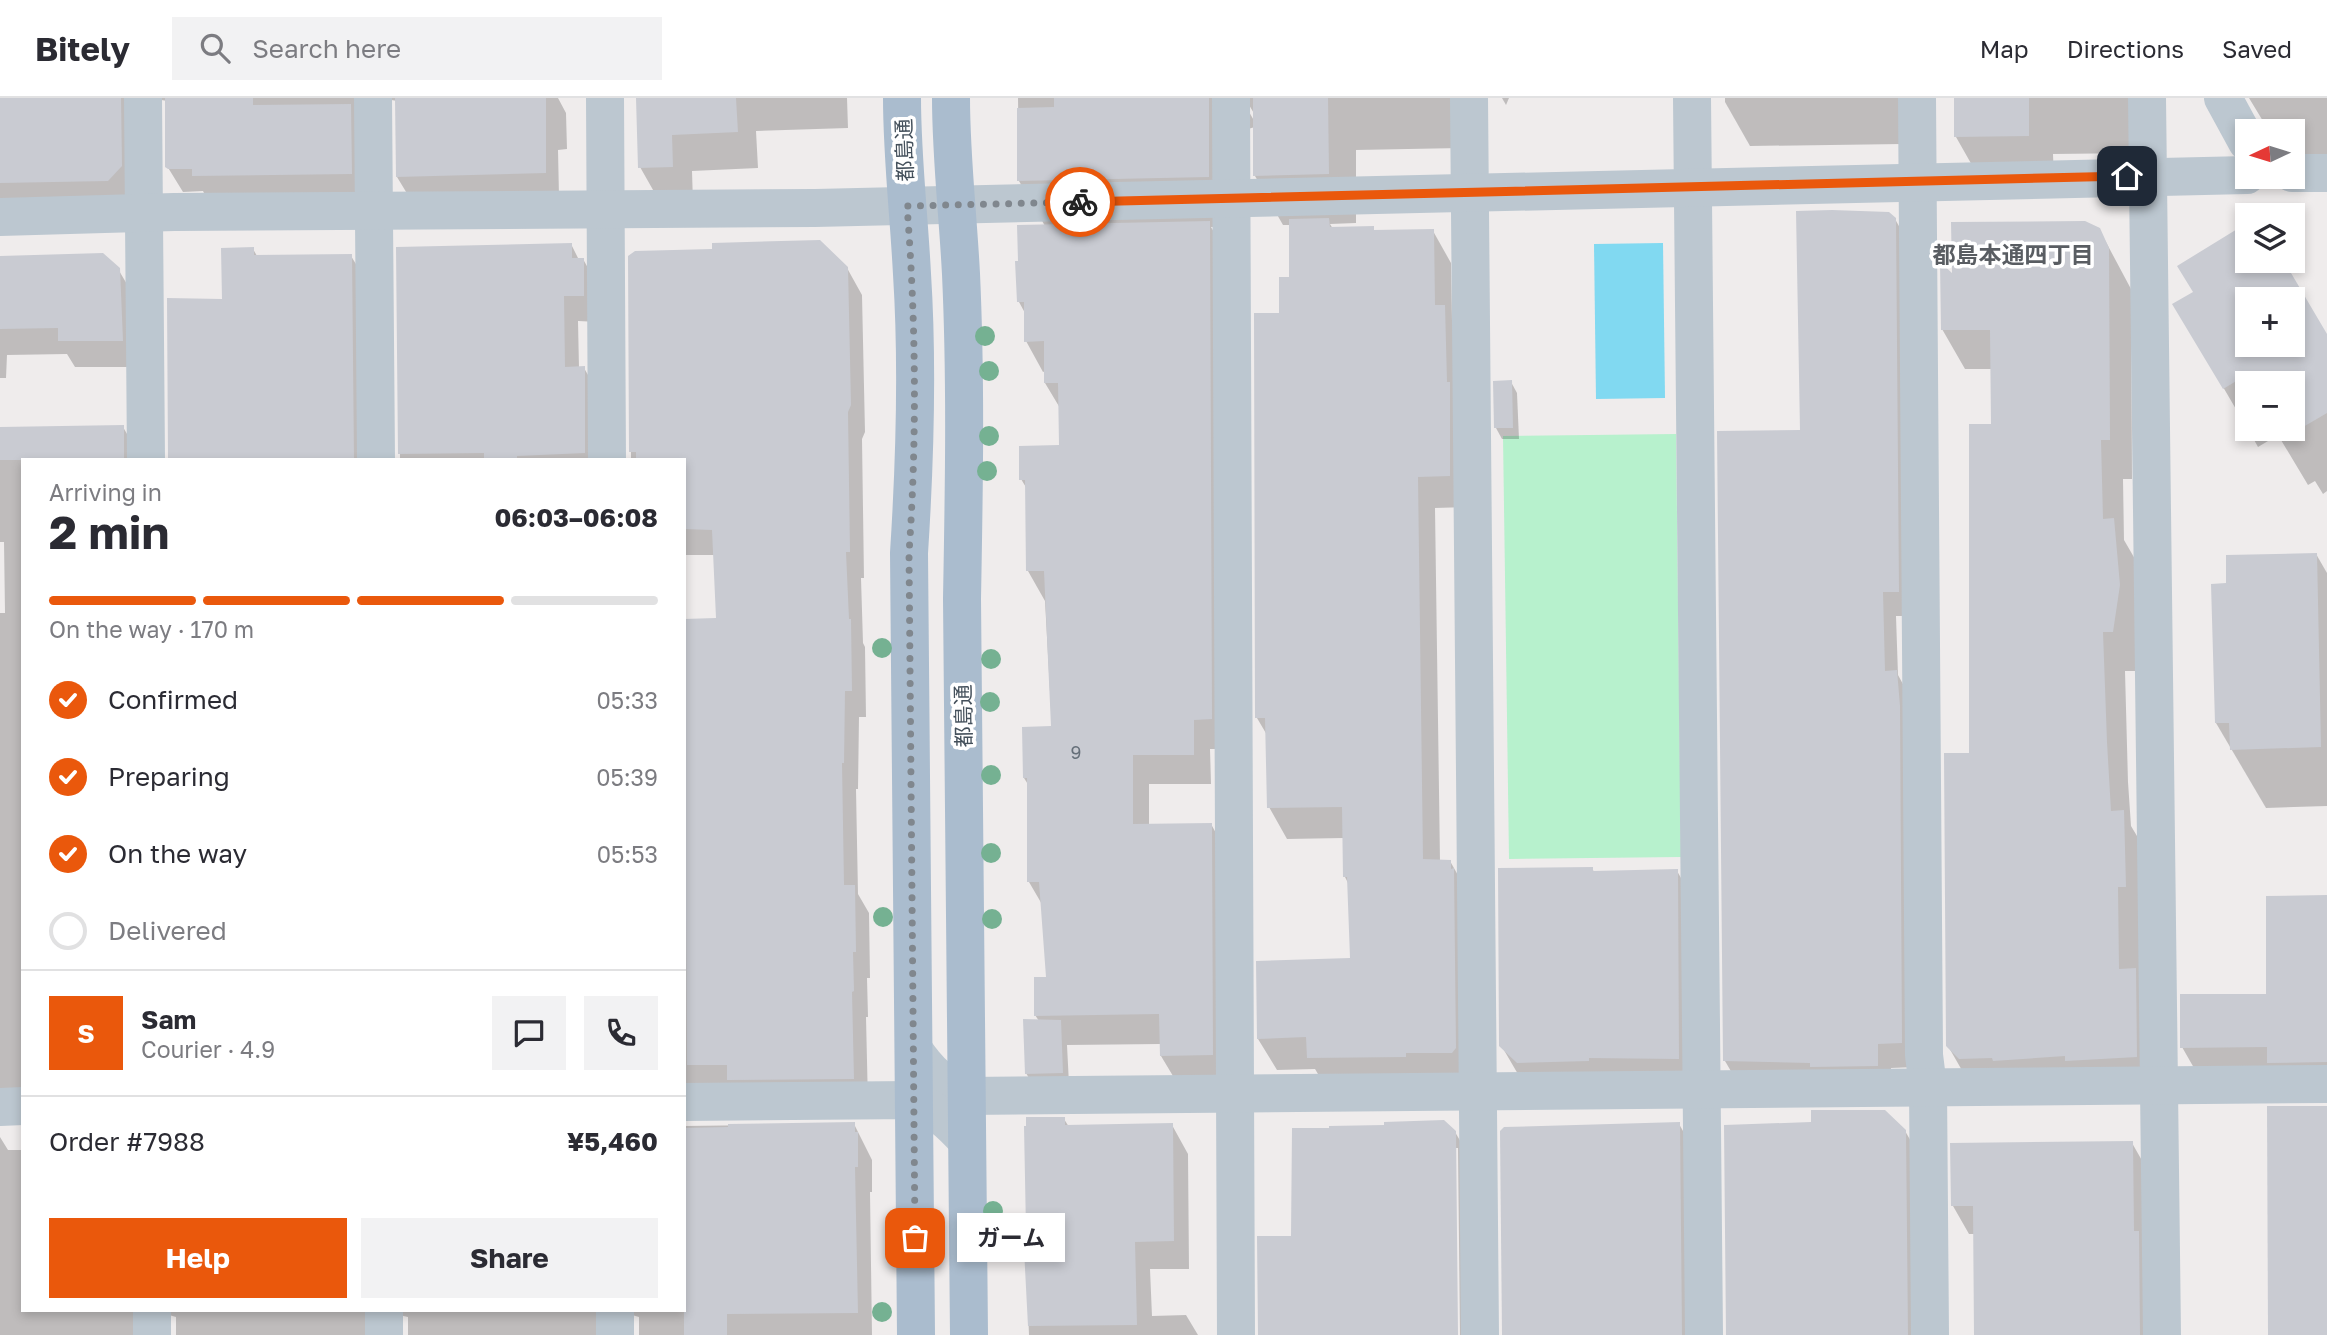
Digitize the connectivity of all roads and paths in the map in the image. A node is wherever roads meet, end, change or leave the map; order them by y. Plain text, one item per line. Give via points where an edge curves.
1 (143, 98) edge
2 (373, 98) edge
3 (605, 98) edge
4 (902, 98) edge
5 (951, 98) edge
6 (1231, 98) edge
7 (1487, 98) edge
8 (1692, 98) edge
9 (1917, 98) edge
10 (2147, 98) edge
11 (2222, 98) edge
12 (1469, 115) edge
13 (2235, 121) edge
14 (2305, 173) edge
15 (2327, 173) edge
16 (2235, 175) edge
17 (2149, 176) junction
18 (1918, 181) junction
19 (1693, 187) junction
20 (1471, 193) junction
21 (1232, 198) junction
22 (956, 205) junction
23 (907, 206) junction
24 (605, 210) junction
25 (374, 211) junction
26 (144, 212) junction
27 (0, 217) edge
28 (146, 458) edge
29 (376, 458) edge
30 (607, 458) edge
31 (914, 1050) junction
32 (2327, 1084) edge
33 (2160, 1086) junction
34 (1928, 1087) junction
35 (1702, 1089) junction
36 (1478, 1091) junction
37 (1234, 1093) junction
38 (966, 1096) junction
39 (914, 1100) junction
40 (686, 1102) edge
41 (0, 1107) edge
42 (21, 1107) edge
43 (967, 1141) junction
44 (152, 1312) edge
45 (384, 1312) edge
46 (615, 1312) edge
47 (152, 1335) edge
48 (384, 1335) edge
49 (615, 1335) edge
50 (916, 1335) edge
51 (969, 1335) edge
52 (1236, 1335) edge
53 (1480, 1335) edge
54 (1704, 1335) edge
55 (1930, 1335) edge
56 (2162, 1335) edge

1 - 26 street
2 - 25 street
3 - 24 street
4 - 23 main road, 都島通
5 - 22 main road, 都島通
6 - 21 street
7 - 12 street
8 - 19 street
9 - 18 street
10 - 17 street
11 - 13 street
12 - 20 street
14 - 15 street
16 - 17 street
17 - 18 street
17 - 33 street
18 - 19 street
18 - 34 street
19 - 20 street
19 - 35 street
20 - 21 street
20 - 36 street
21 - 22 street
21 - 37 street
22 - 23 street
22 - 38 main road, 都島通 via 964,496
23 - 24 street
23 - 31 main road, 都島通 via 915,465 909,553
24 - 25 street
24 - 30 street
25 - 26 street
25 - 29 street
26 - 27 street
26 - 28 street
31 - 38 street via 938,1080
31 - 39 main road, 都島通
32 - 33 street
33 - 34 street
33 - 56 street
34 - 35 street
34 - 55 street
35 - 36 street
35 - 54 street
36 - 37 street
36 - 53 street
37 - 38 street
37 - 52 street
38 - 43 main road, 都島通
39 - 40 street
39 - 43 street via 935,1110
39 - 50 main road, 都島通
41 - 42 street
43 - 51 main road, 都島通
44 - 47 street
45 - 48 street
46 - 49 street

